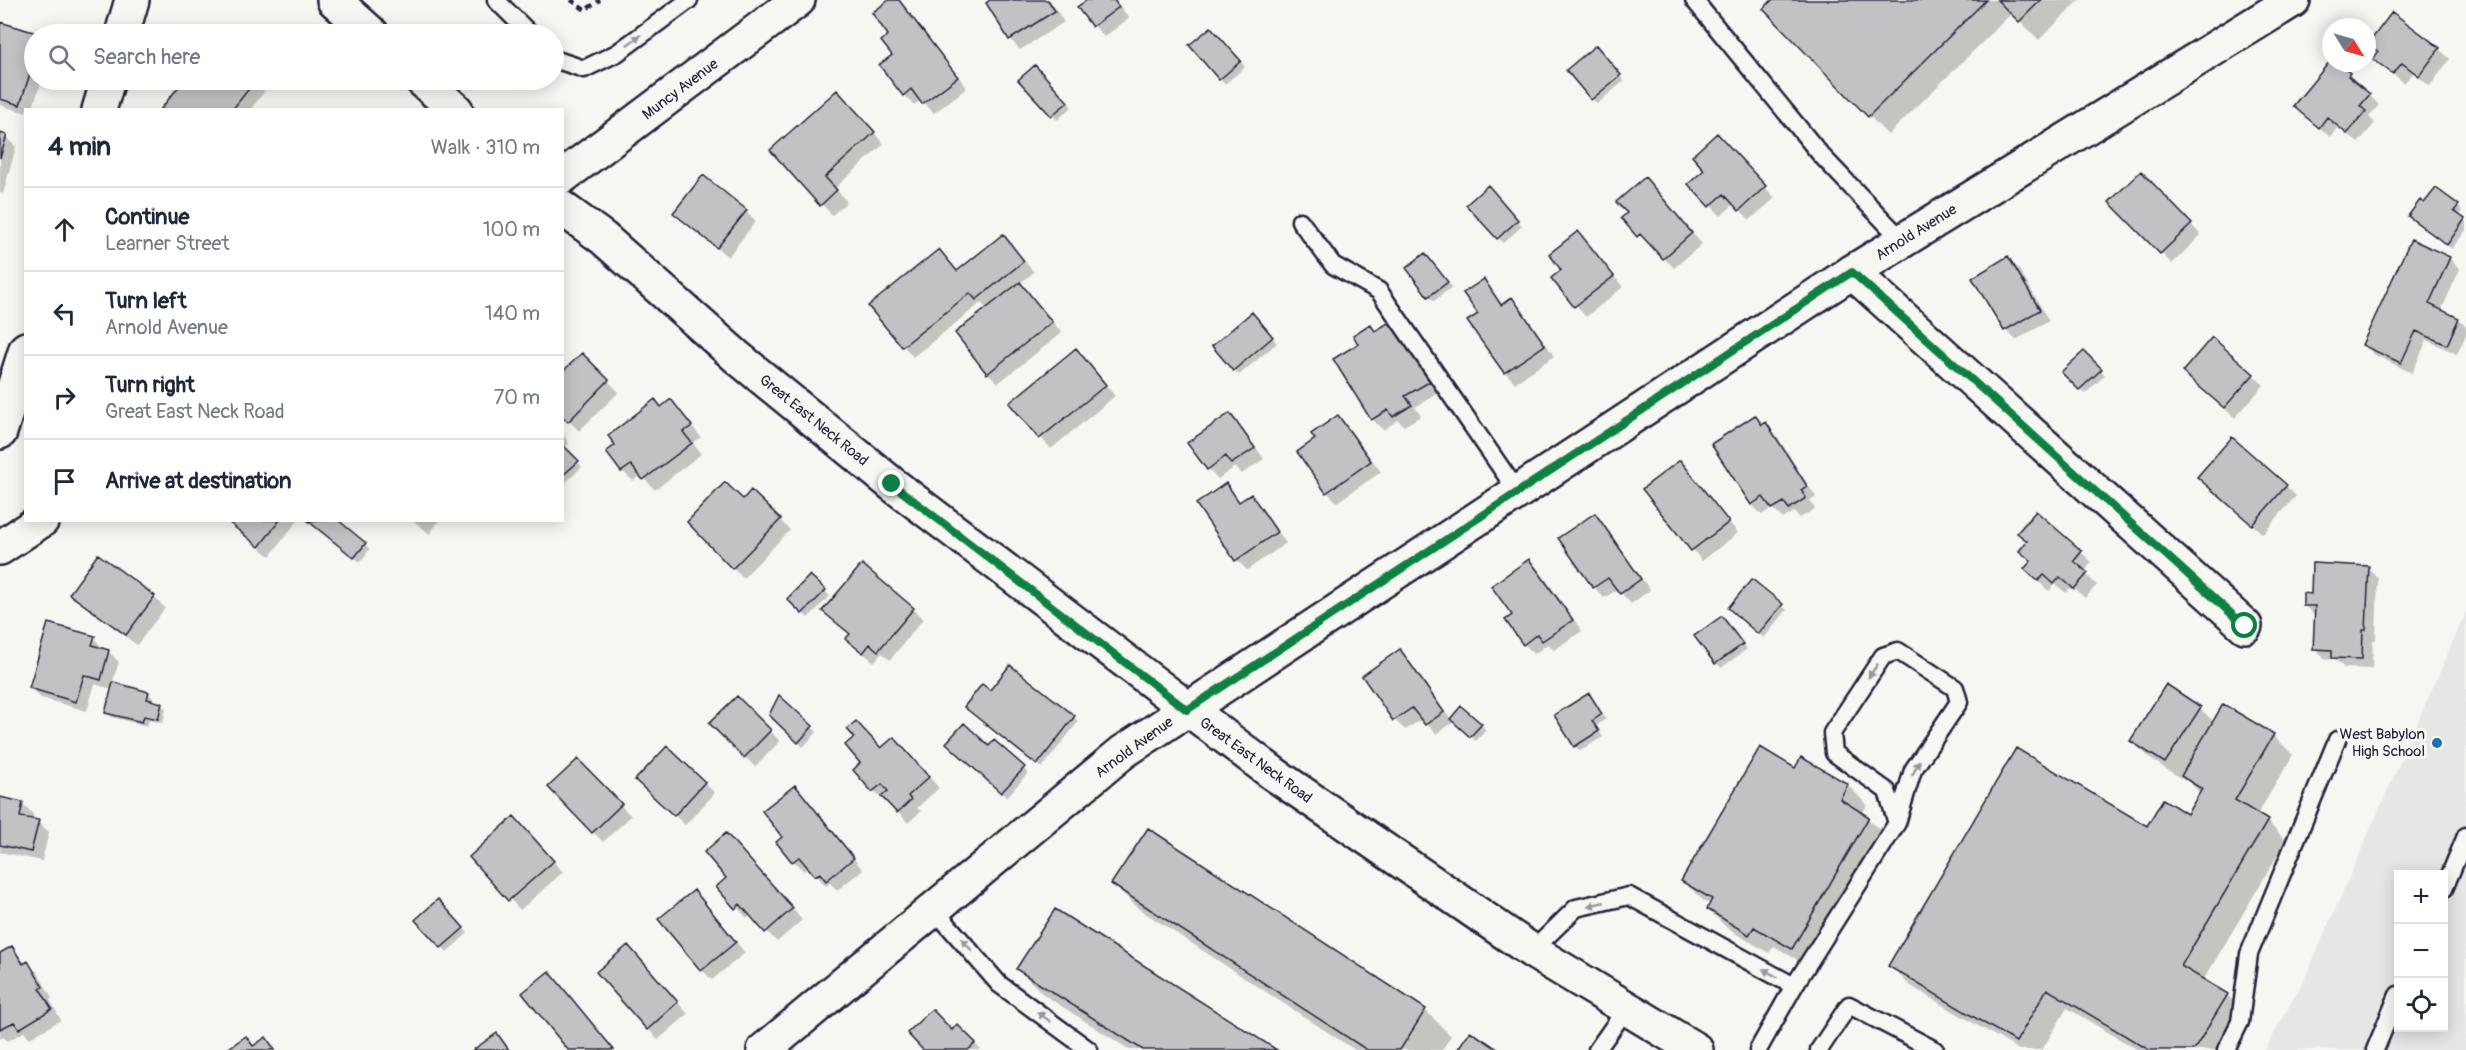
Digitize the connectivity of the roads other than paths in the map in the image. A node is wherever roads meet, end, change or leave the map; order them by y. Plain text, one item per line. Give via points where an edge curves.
1 (132, 0) edge
2 (334, 0) edge
3 (496, 0) edge
4 (689, 0) edge
5 (798, 0) edge
6 (1694, 0) edge
7 (2293, 0) edge
8 (125, 24) edge
9 (361, 24) edge
10 (520, 24) edge
11 (564, 62) edge
12 (105, 90) edge
13 (433, 90) edge
14 (100, 108) edge
15 (454, 108) edge
16 (564, 176) edge
17 (564, 209) edge
18 (1300, 221) dead end
19 (1902, 240) junction
20 (1852, 272) junction
21 (24, 355) edge
22 (0, 432) edge
23 (1517, 491) junction
24 (39, 522) edge
25 (0, 548) edge
26 (2245, 626) dead end
27 (1187, 710) junction
28 (2337, 740) dead end
29 (1897, 823) junction
30 (2466, 836) edge
31 (2448, 879) edge
32 (933, 908) junction
33 (1532, 951) junction
34 (1794, 986) junction
35 (2394, 1005) edge
36 (1626, 1009) junction
37 (764, 1050) edge
38 (1089, 1050) edge
39 (1597, 1050) edge
40 (1696, 1050) edge
41 (1758, 1050) edge
42 (1819, 1050) edge
43 (1935, 1050) edge
44 (2226, 1050) edge
45 (2375, 1050) edge

1 - 8 street
2 - 9 street
3 - 10 lane
11 -> 4 lane via 584,69 617,53
5 - 16 street, Muncy Avenue
6 - 19 lane via 1821,155
7 - 19 street, Arnold Avenue
12 - 14 street
13 - 15 street
17 - 27 street, Great East Neck Road via 603,238 737,357 892,484
18 - 23 lane via 1333,265 1379,291
19 - 20 street, Arnold Avenue
20 - 23 street, Arnold Avenue
20 - 26 street
21 - 22 street
23 - 27 street, Arnold Avenue
24 - 25 street
27 - 32 street, Arnold Avenue via 1124,752
27 - 33 street, Great East Neck Road
28 - 44 lane via 2249,954 2240,1022
29 -> 29 lane via 1913,770 1959,702 1955,688 1898,651 1883,656 1832,734 1834,753 1887,791
29 - 34 lane
30 - 31 lane
32 - 37 street, Arnold Avenue
38 -> 32 lane via 999,984
34 -> 33 lane via 1629,896 1576,908
33 - 36 street, Great East Neck Road
34 - 41 lane
35 - 45 lane
36 - 39 lane
36 - 40 street, Great East Neck Road
42 - 43 lane via 1849,1005

